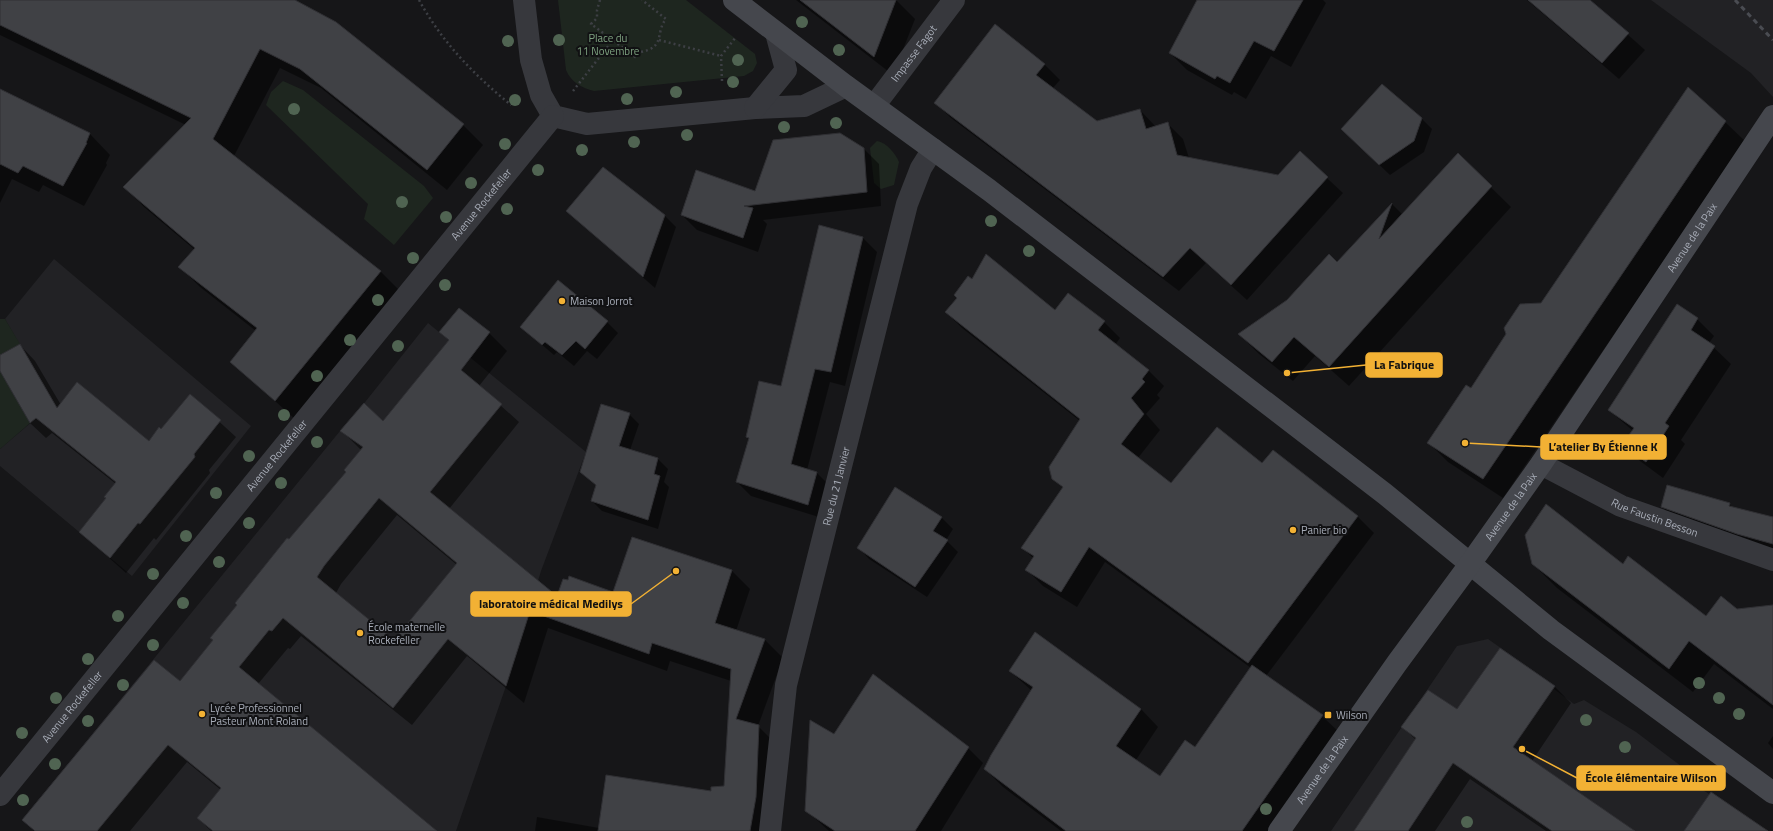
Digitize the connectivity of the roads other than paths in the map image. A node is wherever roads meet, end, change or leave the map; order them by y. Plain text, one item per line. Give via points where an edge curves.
1 (524, 0) edge
2 (734, 0) edge
3 (954, 0) edge
4 (776, 33) junction
5 (846, 86) junction
6 (874, 106) junction
7 (755, 108) junction
8 (554, 116) junction
9 (1773, 116) edge
10 (933, 149) junction
11 (1541, 464) junction
12 (1773, 560) edge
13 (1470, 564) junction
14 (1773, 793) edge
15 (0, 795) edge
16 (770, 831) edge
17 (1279, 831) edge

1 - 8 street via 531,60 541,95
2 - 4 main road
3 - 6 street, Impasse Fagot
4 - 5 main road
4 - 7 street via 786,70
5 - 6 main road
5 - 7 street via 804,106
6 - 10 main road
7 - 8 street via 587,124
8 - 15 street, Avenue Rockefeller
9 - 11 main road, Avenue de la Paix
10 - 13 main road via 1385,494
10 - 16 street, Rue du 21 Janvier via 920,168 907,204 806,601 786,685
11 - 12 street, Rue Faustin Besson via 1621,506
11 - 13 main road, Avenue de la Paix
13 - 14 main road via 1551,630
13 - 17 main road, Avenue de la Paix

